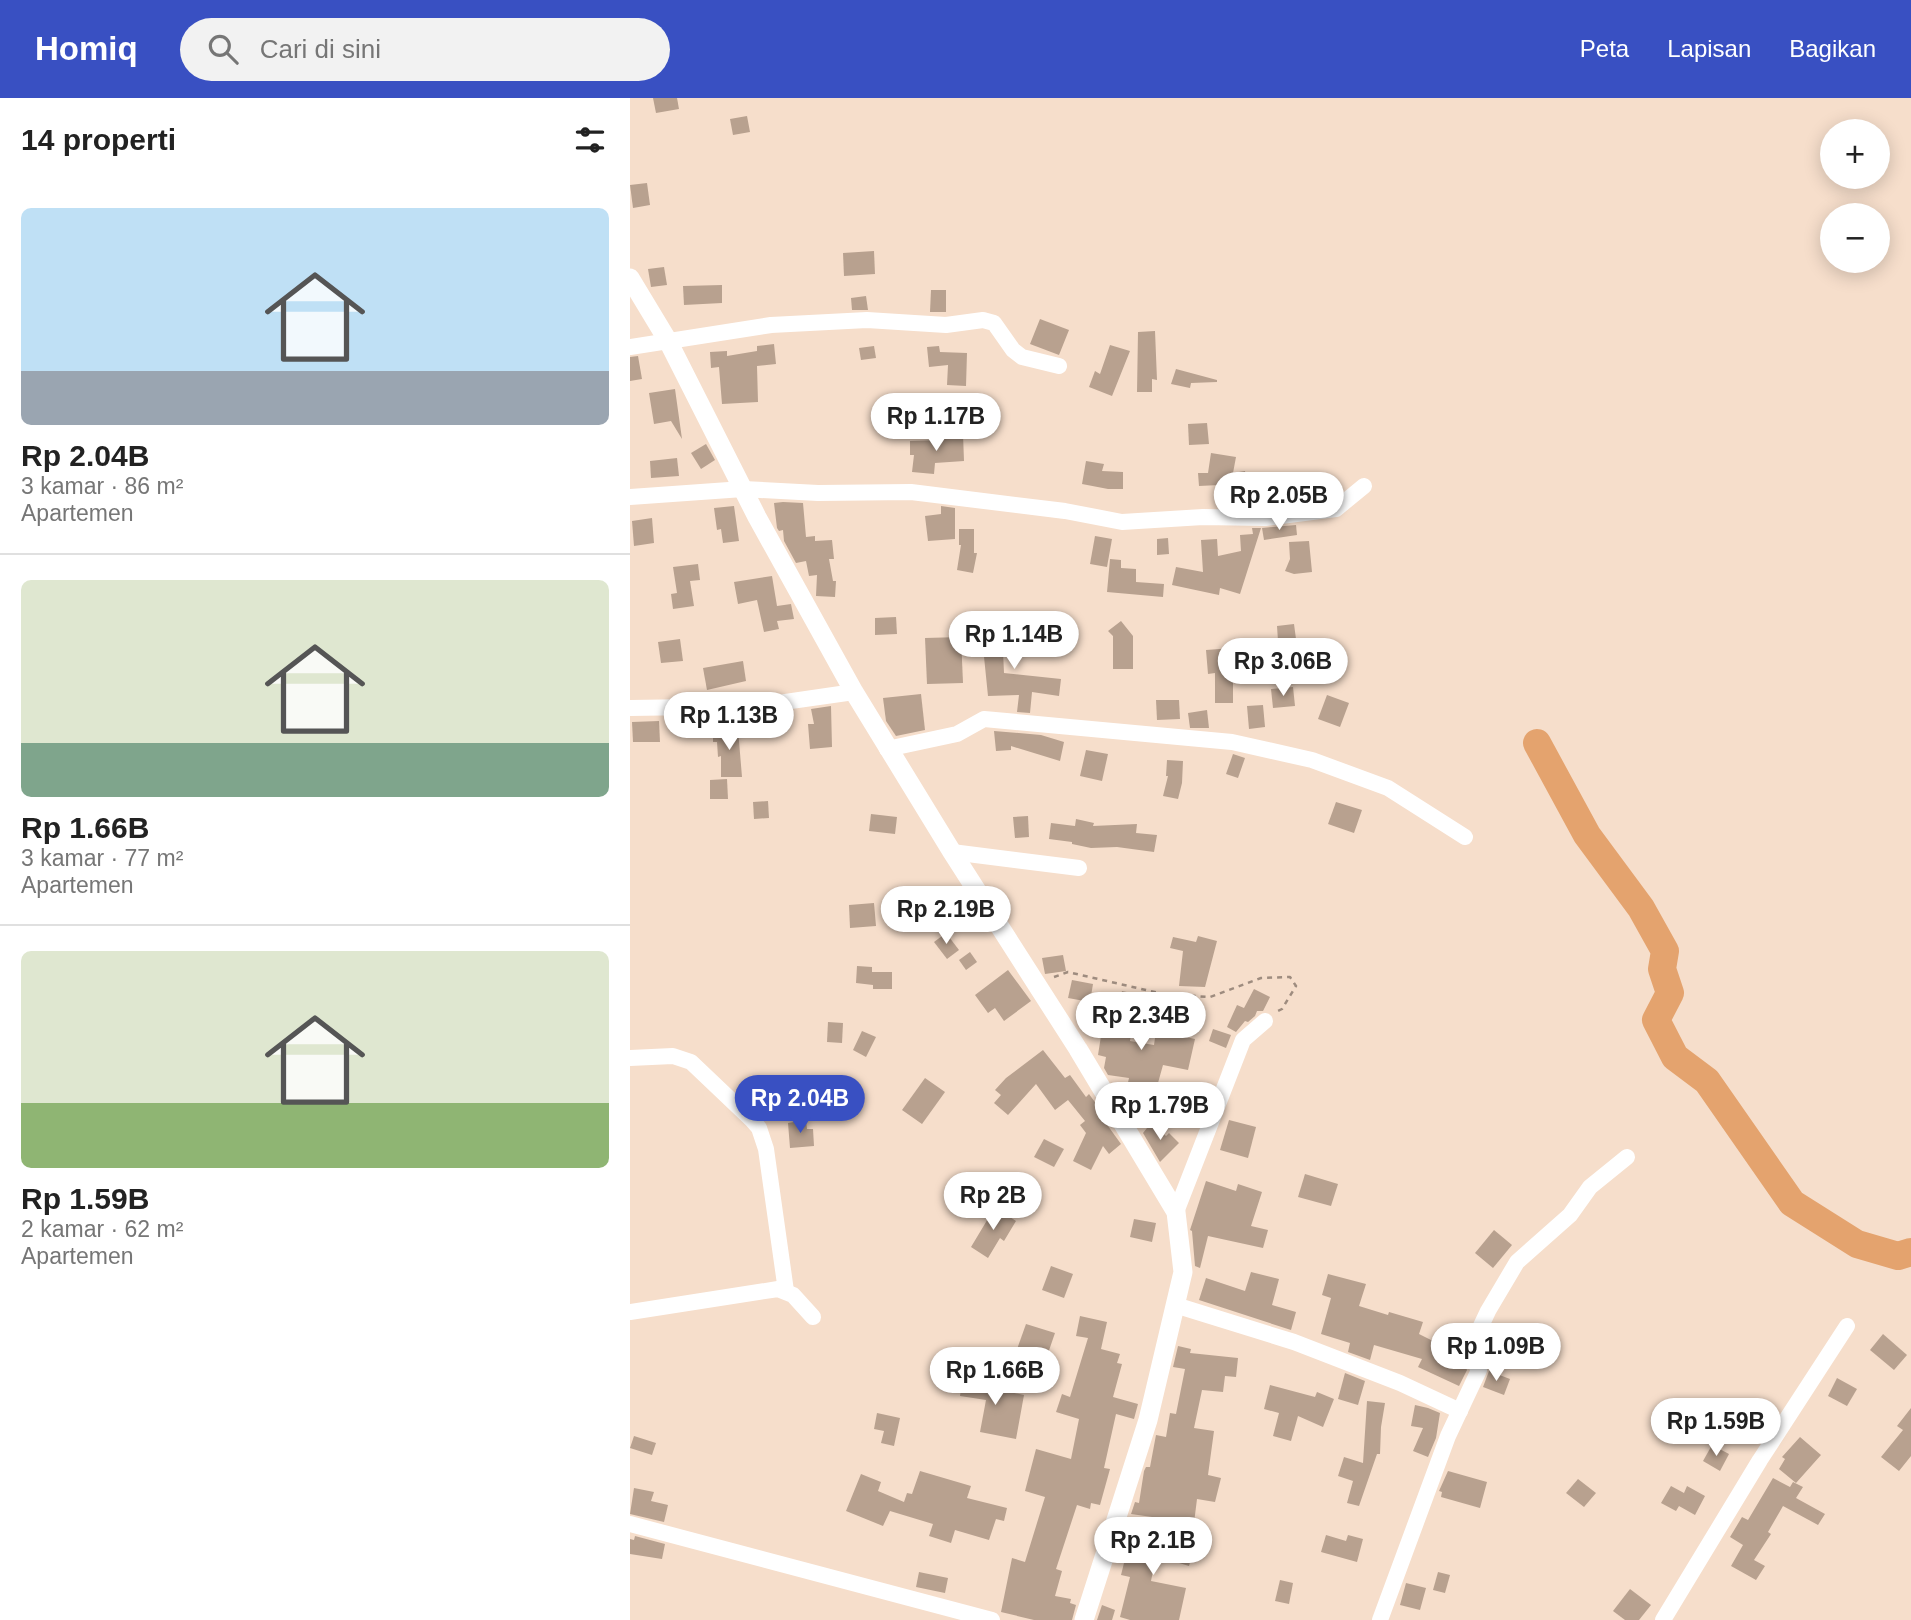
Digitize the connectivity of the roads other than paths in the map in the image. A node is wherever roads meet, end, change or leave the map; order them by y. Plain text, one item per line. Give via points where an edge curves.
1 (630, 278) edge
2 (668, 341) junction
3 (630, 347) edge
4 (1059, 366) dead end
5 (1363, 488) dead end
6 (743, 489) junction
7 (630, 498) edge
8 (854, 692) junction
9 (630, 708) edge
10 (887, 749) junction
11 (1465, 838) dead end
12 (952, 852) junction
13 (1079, 868) dead end
14 (1265, 1020) road end
15 (630, 1058) edge
16 (1628, 1157) dead end
17 (1176, 1212) junction
18 (786, 1291) junction
19 (1175, 1305) junction
20 (630, 1312) edge
21 (813, 1317) dead end
22 (1847, 1326) dead end
23 (1460, 1411) junction
24 (630, 1524) edge
25 (992, 1620) edge
26 (1084, 1620) edge
27 (1380, 1620) edge
28 (1663, 1620) edge

1 - 2 street
2 - 3 street
2 - 4 street via 771,325 867,320 946,325 983,320 994,323 1022,356
2 - 6 street
5 - 6 street via 1341,507 1265,518 1122,522 911,492
6 - 7 street
6 - 8 street
8 - 9 street via 757,706
8 - 10 street
10 - 11 street via 957,734 984,719 1232,741 1312,760 1388,788
10 - 12 street
12 - 13 street
12 - 17 street
14 - 17 street via 1243,1040
15 - 18 street via 673,1056 691,1062 758,1128 766,1149
16 - 23 street via 1590,1186 1570,1215 1517,1262 1474,1343 1471,1355 1479,1370
17 - 19 street via 1183,1272
18 - 20 street
18 - 21 street
19 - 23 street via 1294,1342
19 - 26 street via 1148,1420
22 - 28 street
23 - 27 street
24 - 25 street

